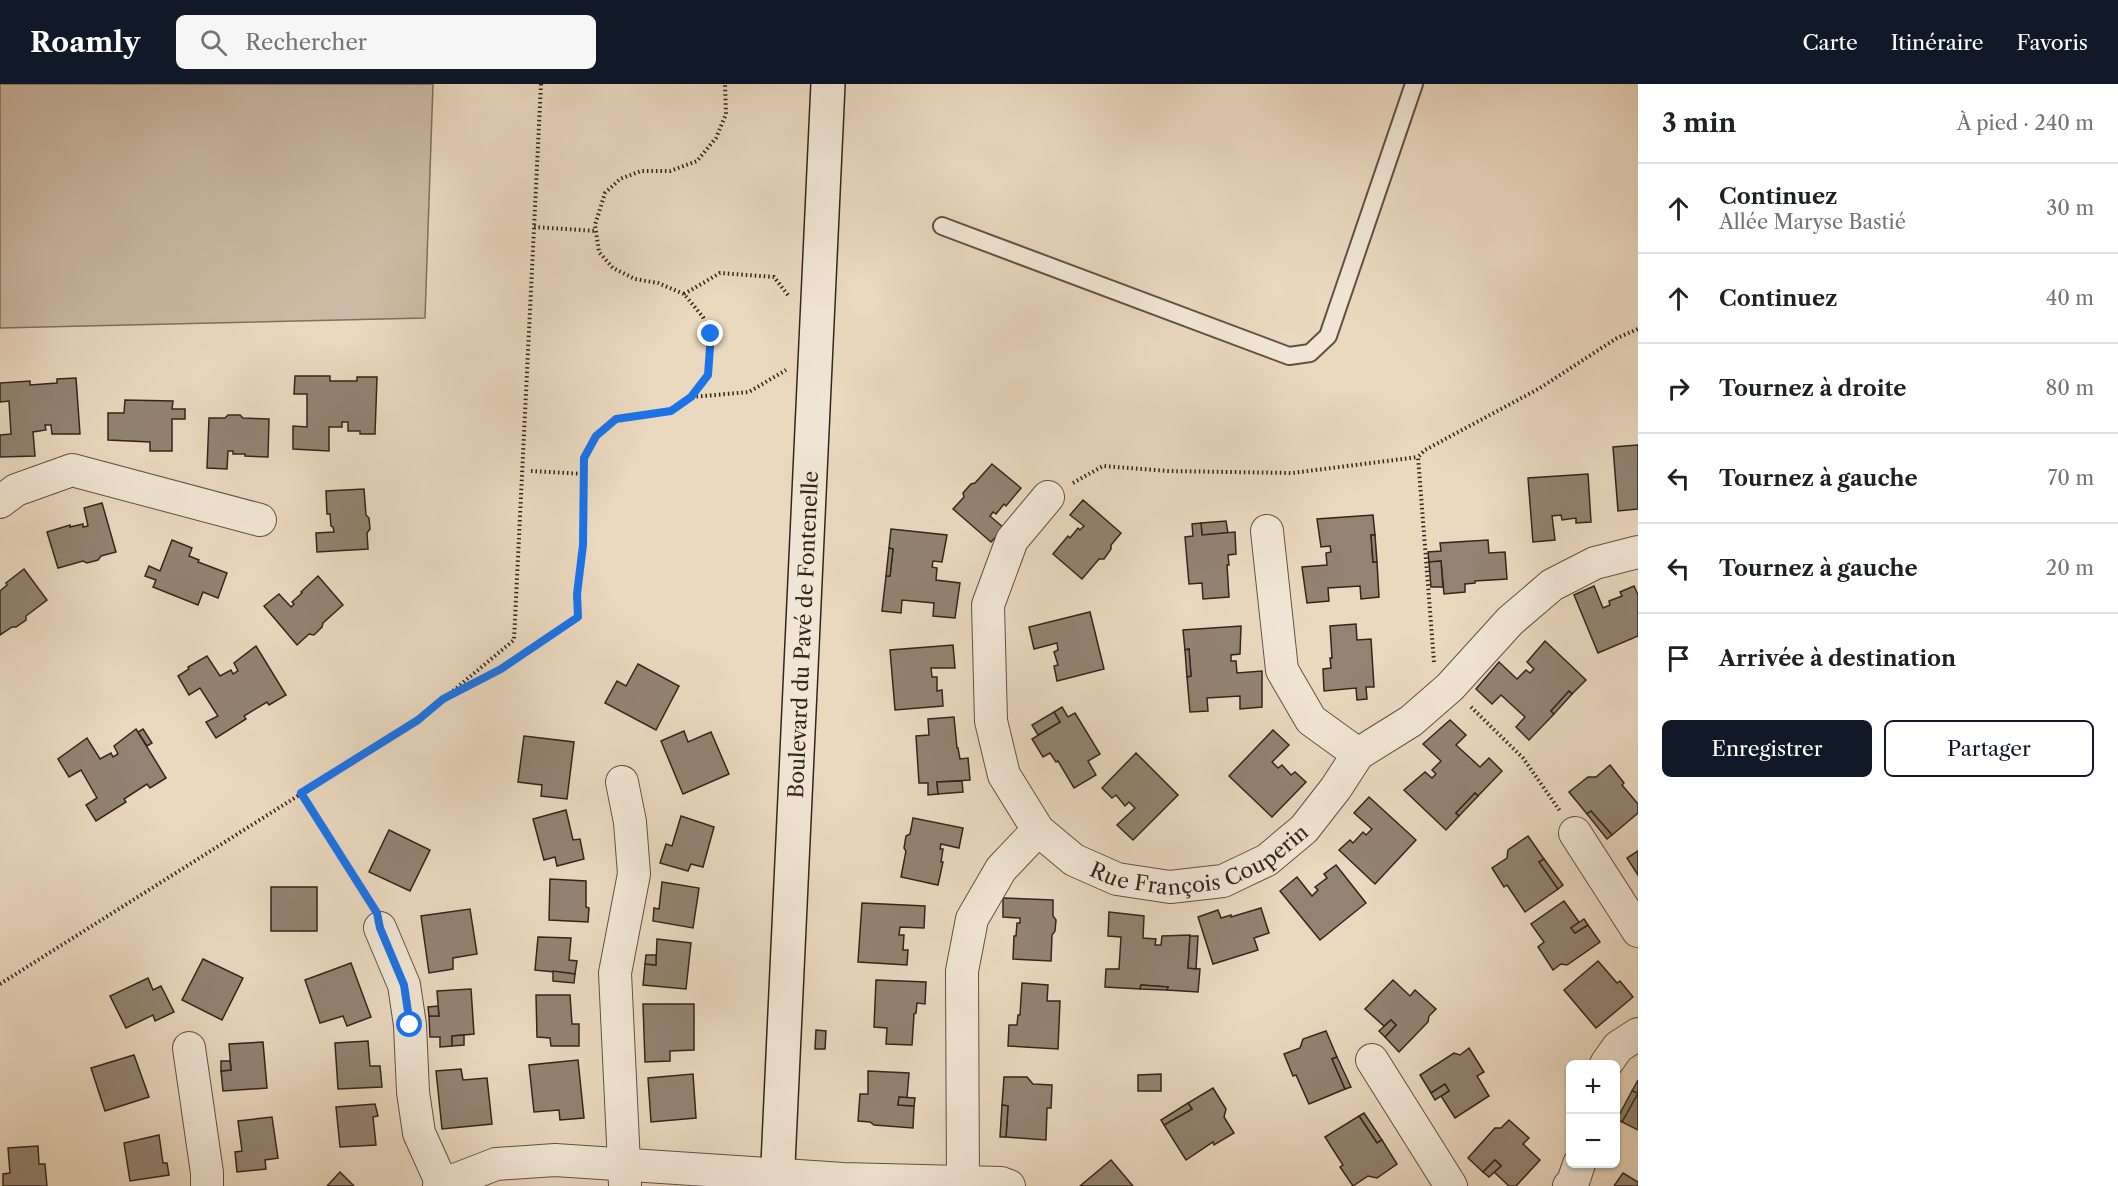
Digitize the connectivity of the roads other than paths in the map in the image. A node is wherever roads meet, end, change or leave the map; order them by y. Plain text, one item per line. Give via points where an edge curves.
1 (828, 84) edge
2 (1414, 84) edge
3 (942, 226) dead end
4 (1048, 497) road end
5 (0, 502) edge
6 (260, 520) dead end
7 (1268, 531) dead end
8 (1638, 552) edge
9 (1358, 754) junction
10 (622, 782) dead end
11 (1038, 830) junction
12 (1575, 833) dead end
13 (380, 928) road end
14 (1638, 931) edge
15 (1638, 1034) edge
16 (189, 1048) dead end
17 (1372, 1060) dead end
18 (1609, 1060) edge
19 (1578, 1168) edge
20 (625, 1175) edge
21 (778, 1180) edge
22 (963, 1184) edge
23 (440, 1185) edge
24 (207, 1186) edge
25 (1009, 1186) edge
26 (1451, 1186) edge
27 (1569, 1186) edge

1 - 21 main road, Boulevard du Pavé de Fontenelle
2 - 3 lane via 1328,336 1310,352 1289,356
4 - 11 street, Rue François Couperin via 1012,540 987,604 991,721 1004,775
5 - 6 street via 16,490 72,470
7 - 9 street via 1282,670 1311,720
8 - 9 street, Rue François Couperin via 1595,563 1552,585 1510,621 1450,687 1411,722
9 - 11 street, Rue François Couperin via 1304,829 1267,860 1223,881 1170,887 1117,879 1074,860
10 - 20 street via 634,874 615,973
11 - 22 street via 1001,869 972,919 962,971
12 - 14 street
13 - 23 street via 404,985 419,1133
15 - 18 street via 1618,1047
16 - 24 street
17 - 26 street
19 - 27 street
20 - 21 street
20 - 23 street via 555,1160 496,1164
21 - 22 street via 934,1179
22 - 25 street

